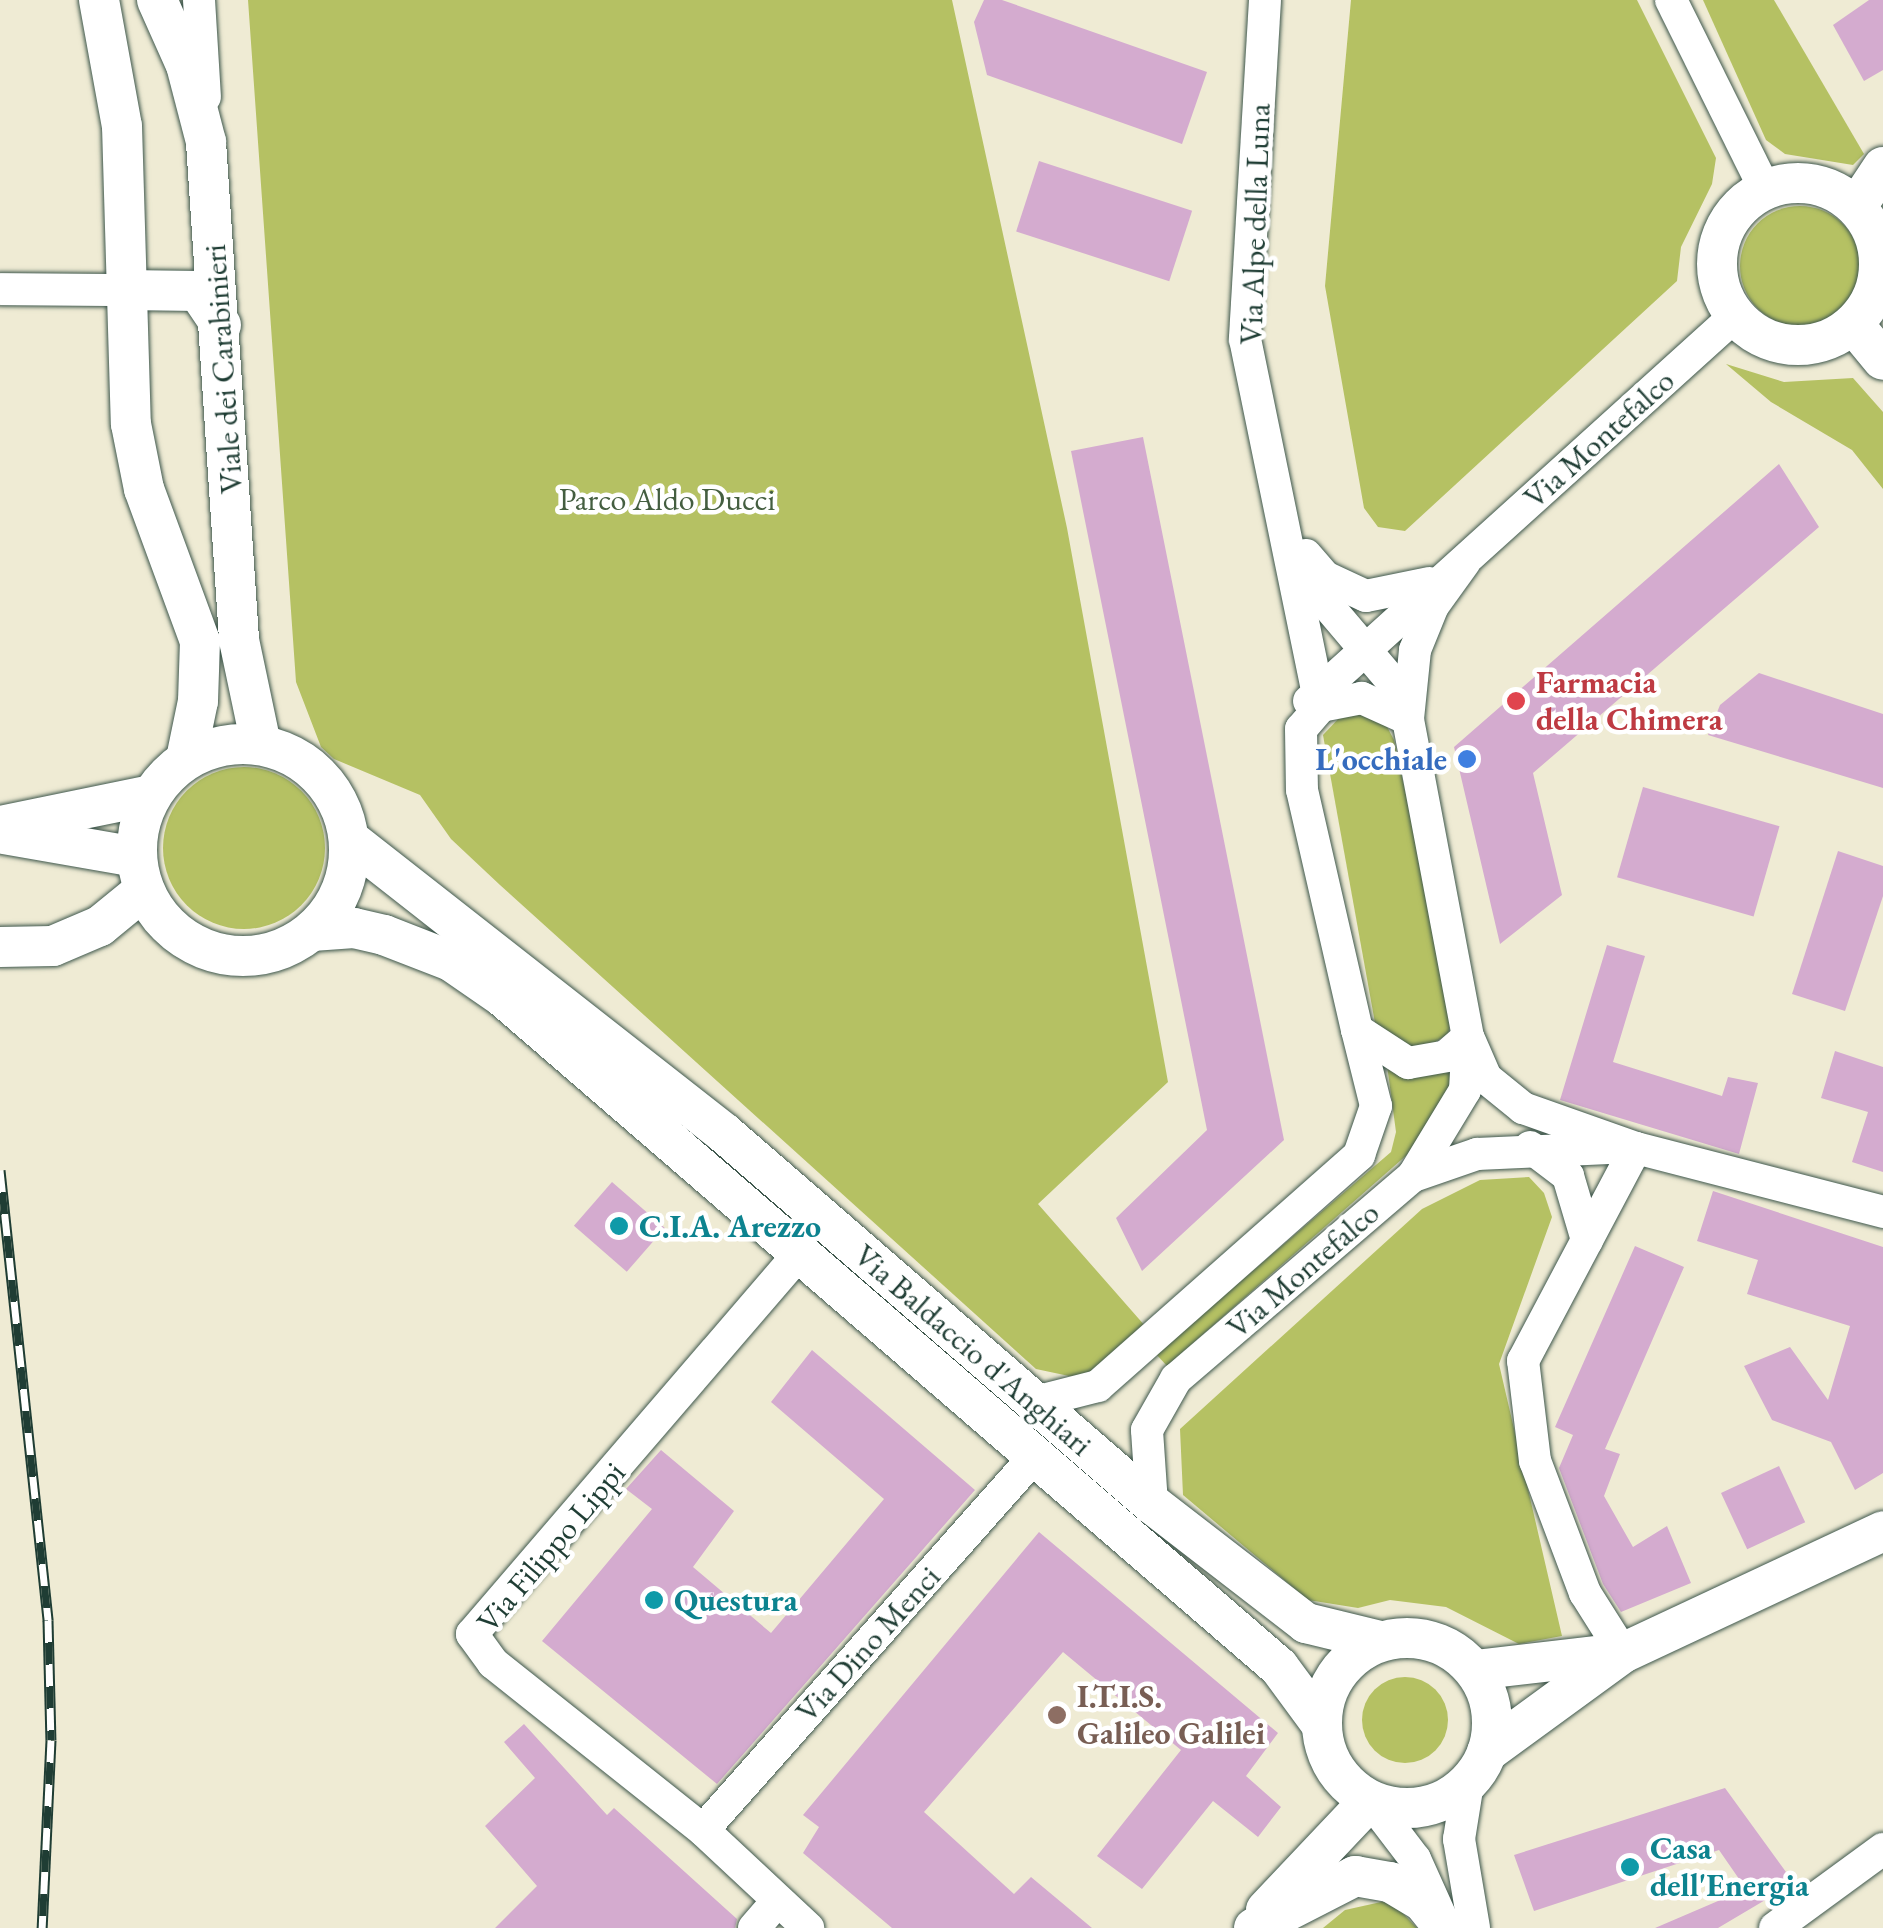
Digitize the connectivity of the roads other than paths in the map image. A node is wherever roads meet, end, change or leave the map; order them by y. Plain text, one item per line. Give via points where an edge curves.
1 (98, 0) edge
2 (157, 0) edge
3 (198, 0) edge
4 (1265, 0) edge
5 (1671, 0) edge
6 (206, 142) junction
7 (1883, 167) edge
8 (1765, 189) junction
9 (1857, 206) junction
10 (1, 288) edge
11 (126, 290) junction
12 (1735, 316) junction
13 (221, 324) junction
14 (1854, 325) junction
15 (1883, 360) edge
16 (1291, 548) junction
17 (1454, 570) junction
18 (1361, 647) junction
19 (1317, 689) junction
20 (1408, 719) junction
21 (1301, 729) junction
22 (261, 744) junction
23 (186, 759) junction
24 (151, 795) junction
25 (0, 826) edge
26 (0, 834) edge
27 (348, 838) junction
28 (140, 874) junction
29 (312, 932) junction
30 (0, 947) edge
31 (1357, 1030) junction
32 (1468, 1036) junction
33 (1530, 1147) junction
34 (1636, 1148) junction
35 (1413, 1176) junction
36 (1883, 1212) edge
37 (1586, 1240) junction
38 (798, 1255) junction
39 (1034, 1402) junction
40 (1033, 1458) junction
41 (1152, 1504) junction
42 (1883, 1532) edge
43 (1380, 1641) junction
44 (1623, 1653) junction
45 (1474, 1670) junction
46 (1321, 1724) junction
47 (1478, 1768) junction
48 (1370, 1800) junction
49 (703, 1830) junction
50 (1883, 1849) edge
51 (776, 1902) junction
52 (754, 1928) edge
53 (808, 1928) edge
54 (1252, 1928) edge
55 (1445, 1928) edge
56 (1474, 1928) edge
57 (1775, 1928) edge

1 - 11 main road via 122,126
2 - 6 main road, Viale dei Carabinieri via 186,65
3 - 6 street
4 - 16 street, Via Alpe della Luna via 1246,340
5 - 8 street
6 - 13 main road, Viale dei Carabinieri
7 - 9 main road
8 - 9 main road via 1813,183
8 - 12 main road via 1744,202 1718,245 1716,270
9 - 14 main road via 1876,240 1879,280
10 - 11 street
11 - 13 main road via 198,291
11 - 23 main road via 138,462 200,641
12 - 14 main road via 1755,334 1806,346
12 - 17 street, Via Montefalco
13 - 22 main road, Viale dei Carabinieri via 239,640
14 - 15 main road
16 - 17 street, Via Montefalco via 1324,577 1366,596
16 - 18 street
16 - 19 street, Via Alpe della Luna
17 - 18 street, Via Montefalco
17 - 20 street, Via Montefalco via 1415,650
18 - 19 street, Via Montefalco
18 - 20 street via 1390,679
19 - 21 street, Via Montefalco
20 - 21 street via 1362,698 1322,706
20 - 32 street, Via Montefalco
21 - 31 street, Via Montefalco via 1302,790
22 - 23 main road via 235,743
22 - 27 main road via 321,777 340,805
23 - 24 main road
24 - 25 main road
24 - 28 main road
26 - 28 main road
27 - 29 main road via 342,890
27 - 39 main road, Via Baldaccio d'Anghiari via 724,1134
28 - 29 main road via 169,926 218,953 272,952
28 - 30 main road via 100,926 53,946
29 - 38 main road, Via Baldaccio d'Anghiari via 354,928 384,934 451,961 503,997
31 - 32 street via 1408,1063 1446,1056
31 - 39 street, Via Montefalco via 1376,1106 1359,1155 1098,1386
32 - 34 street via 1486,1078 1502,1095
32 - 35 street, Via Montefalco via 1466,1090
33 - 34 street
33 - 35 street via 1477,1154
33 - 37 street via 1568,1176
34 - 36 street
34 - 37 street
35 - 41 street, Via Montefalco via 1176,1379 1147,1430
37 - 44 street via 1523,1361 1535,1461 1586,1593
38 - 40 main road, Via Baldaccio d'Anghiari
38 - 49 street, Via Filippo Lippi via 472,1634 493,1663
39 - 41 main road, Via Baldaccio d'Anghiari
40 - 46 main road, Via Baldaccio d'Anghiari via 1279,1667
40 - 49 street, Via Dino Menci
41 - 43 main road, Via Baldaccio d'Anghiari via 1306,1623
42 - 44 main road
43 - 45 main road via 1432,1640
43 - 46 main road via 1337,1673
44 - 45 main road
44 - 47 main road
45 - 47 main road via 1488,1696
46 - 48 main road via 1335,1769
47 - 48 main road via 1422,1807
47 - 56 street via 1460,1839
48 - 54 main road
48 - 55 street via 1415,1858
49 - 51 street, Via Filippo Lippi
50 - 57 street
51 - 52 street
51 - 53 street, Via Filippo Lippi
54 - 55 main road via 1355,1876 1390,1882 1423,1902

